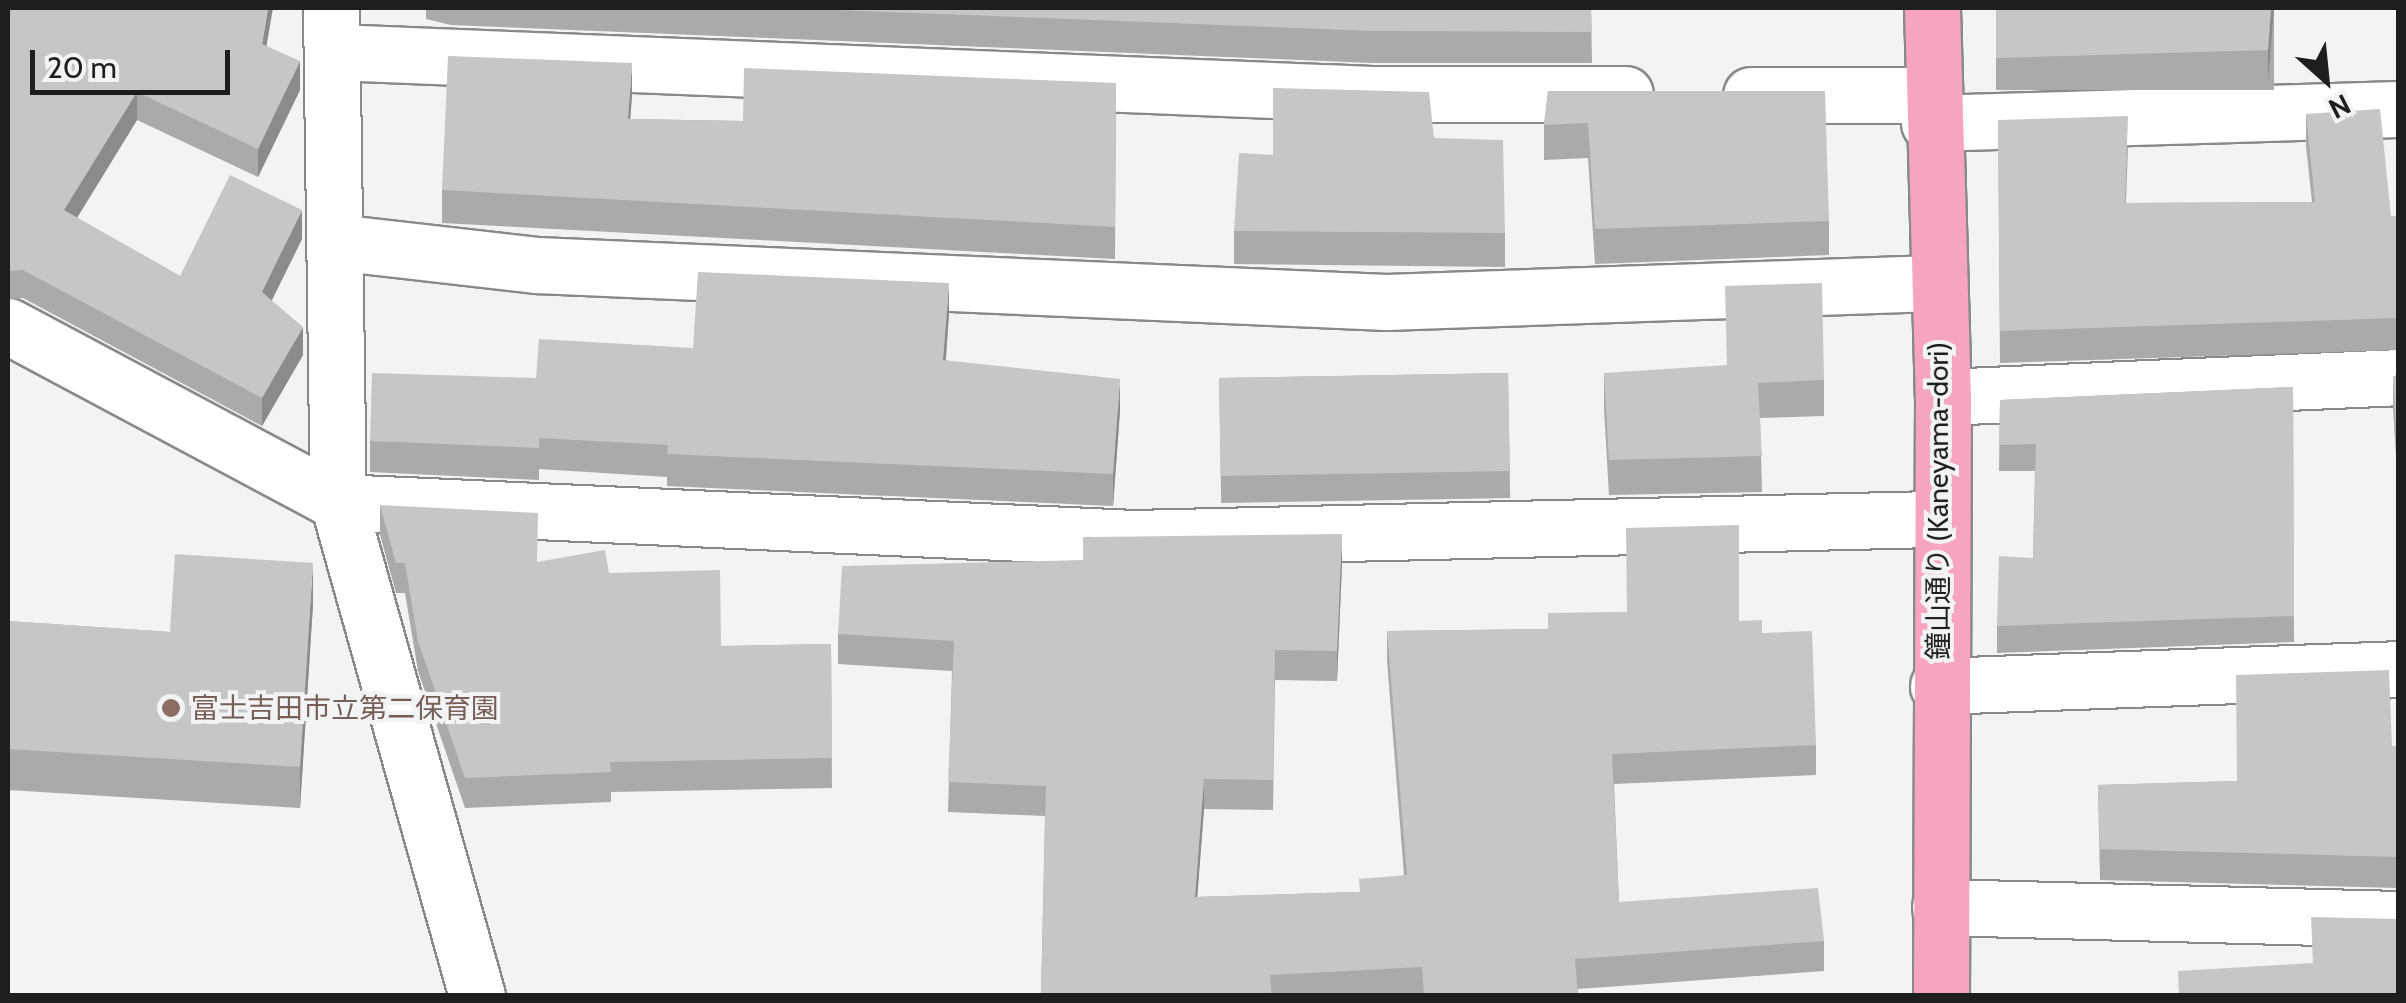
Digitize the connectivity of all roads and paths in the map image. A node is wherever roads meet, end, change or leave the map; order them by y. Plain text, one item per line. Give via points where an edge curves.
1 (1932, 8) edge
2 (333, 30) edge
3 (1931, 109) junction
4 (2398, 109) edge
5 (336, 242) junction
6 (1934, 283) junction
7 (8, 326) edge
8 (2398, 377) edge
9 (1944, 397) junction
10 (338, 502) junction
11 (1936, 519) junction
12 (2398, 668) edge
13 (1938, 686) junction
14 (1940, 907) junction
15 (2398, 918) edge
16 (476, 996) edge
17 (1941, 996) edge

1 - 3 main road, 鐘山通り (Kaneyama-dori)
2 - 3 street via 1372,94 1691,94
2 - 5 street
3 - 4 street
3 - 6 main road, 鐘山通り (Kaneyama-dori)
5 - 6 street via 538,266 1386,302
5 - 10 street
6 - 9 main road, 鐘山通り (Kaneyama-dori)
7 - 10 street
8 - 9 street
9 - 11 main road, 鐘山通り (Kaneyama-dori)
10 - 11 street via 1134,538
10 - 16 street
11 - 13 main road, 鐘山通り (Kaneyama-dori)
12 - 13 street
13 - 14 main road, 鐘山通り (Kaneyama-dori)
14 - 15 street
14 - 17 main road, 鐘山通り (Kaneyama-dori)

